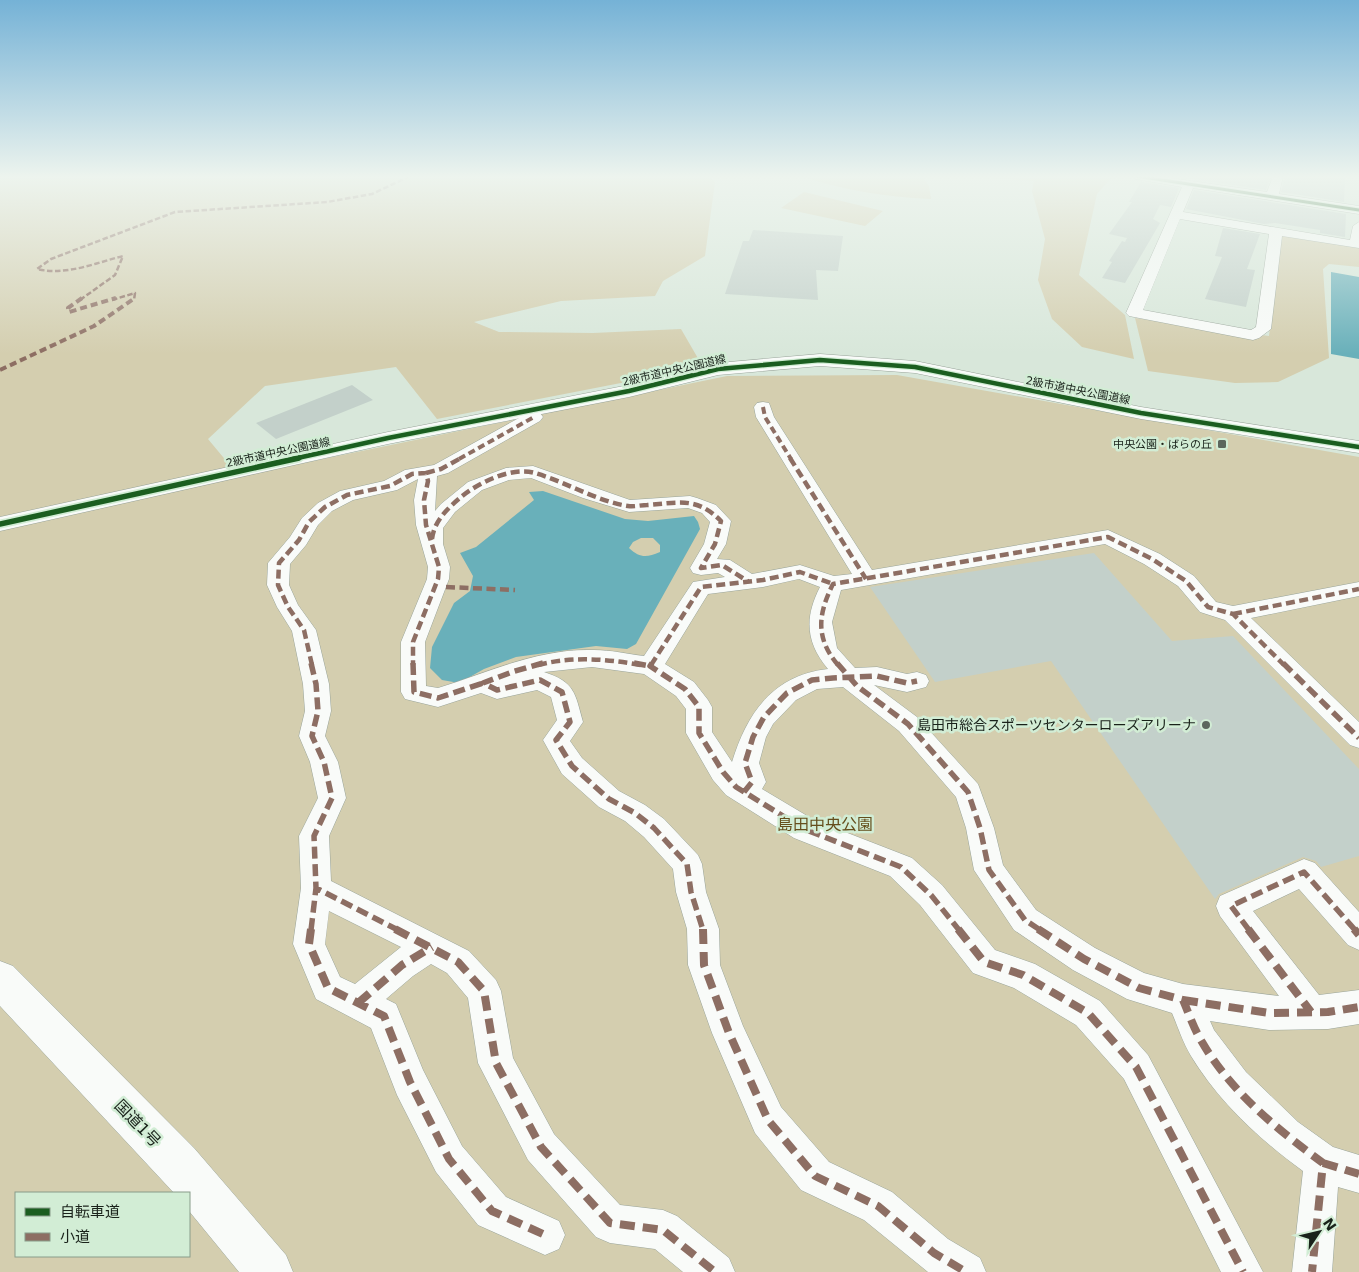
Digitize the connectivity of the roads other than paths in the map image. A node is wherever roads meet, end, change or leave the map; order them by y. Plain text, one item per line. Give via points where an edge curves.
1 (1168, 235) edge
2 (1276, 235) edge
3 (1297, 235) edge
4 (1358, 235) edge
5 (764, 407) dead end
6 (534, 417) dead end
7 (1359, 447) edge
8 (426, 473) junction
9 (0, 524) edge
10 (432, 544) junction
11 (701, 577) junction
12 (866, 579) junction
13 (833, 584) junction
14 (1359, 589) edge
15 (1233, 614) junction
16 (650, 666) junction
17 (849, 678) junction
18 (918, 681) dead end
19 (483, 683) junction
20 (1359, 738) edge
21 (744, 792) junction
22 (316, 888) junction
23 (1359, 935) edge
24 (432, 947) junction
25 (0, 979) edge
26 (1182, 1000) junction
27 (358, 1003) junction
28 (1359, 1007) edge
29 (1311, 1012) junction
30 (1323, 1163) junction
31 (1359, 1174) edge
32 (545, 1235) dead end
33 (269, 1272) edge
34 (715, 1272) edge
35 (966, 1272) edge
36 (1243, 1272) edge
37 (1312, 1272) edge

1 - 2 street via 1134,313 1253,334 1263,330
3 - 4 street via 1356,245
5 - 12 street via 764,417
6 - 8 street via 441,469
7 - 9 main road, 2級市道中央公園道線 via 1141,413 915,368 820,360 718,369 629,391 388,438
8 - 10 street via 426,524
8 - 22 street via 412,474 390,486 347,495 325,507 309,522 279,563 278,585 304,630 316,684 318,711 312,736 324,762 332,798 314,836
10 - 11 street via 433,528 448,508 475,486 506,474 533,472 630,506 690,502 709,509 721,521
10 - 19 street via 439,567 438,579 413,642 414,692 438,698
11 - 13 street via 749,582 800,572
11 - 16 street via 669,639
12 - 13 street
12 - 15 street via 1108,537 1186,581 1208,607
13 - 17 street via 820,622 826,651
14 - 15 street
15 - 20 street
16 - 19 street via 607,659 570,659 508,672
16 - 21 street via 685,690 699,707 699,733 723,772
17 - 18 street via 876,676 907,683
17 - 21 street via 812,680 787,694 764,718 753,737 745,763 752,782
17 - 26 street via 908,724 968,792 990,870 1025,920 1084,959 1138,988
19 - 35 street via 497,690 540,680 562,692 570,722 556,740 572,766 609,799 654,828 686,864 703,929 704,965 729,1033 768,1120 815,1176 878,1206 934,1253
21 - 36 street via 804,829 901,867 931,895 984,962 1023,976 1088,1013 1136,1067
22 - 24 street
22 - 27 street via 309,944 328,988
23 - 29 street via 1304,872 1230,906
24 - 27 street via 391,973
24 - 34 street via 458,962 484,990 496,1063 541,1147 610,1222 663,1230
25 - 33 main road, 国道1号 via 178,1164
26 - 29 street via 1269,1013
26 - 30 street via 1202,1042 1233,1085 1285,1135
27 - 32 street via 384,1016 410,1082 449,1158 492,1210
28 - 29 street
30 - 31 street
30 - 37 street

